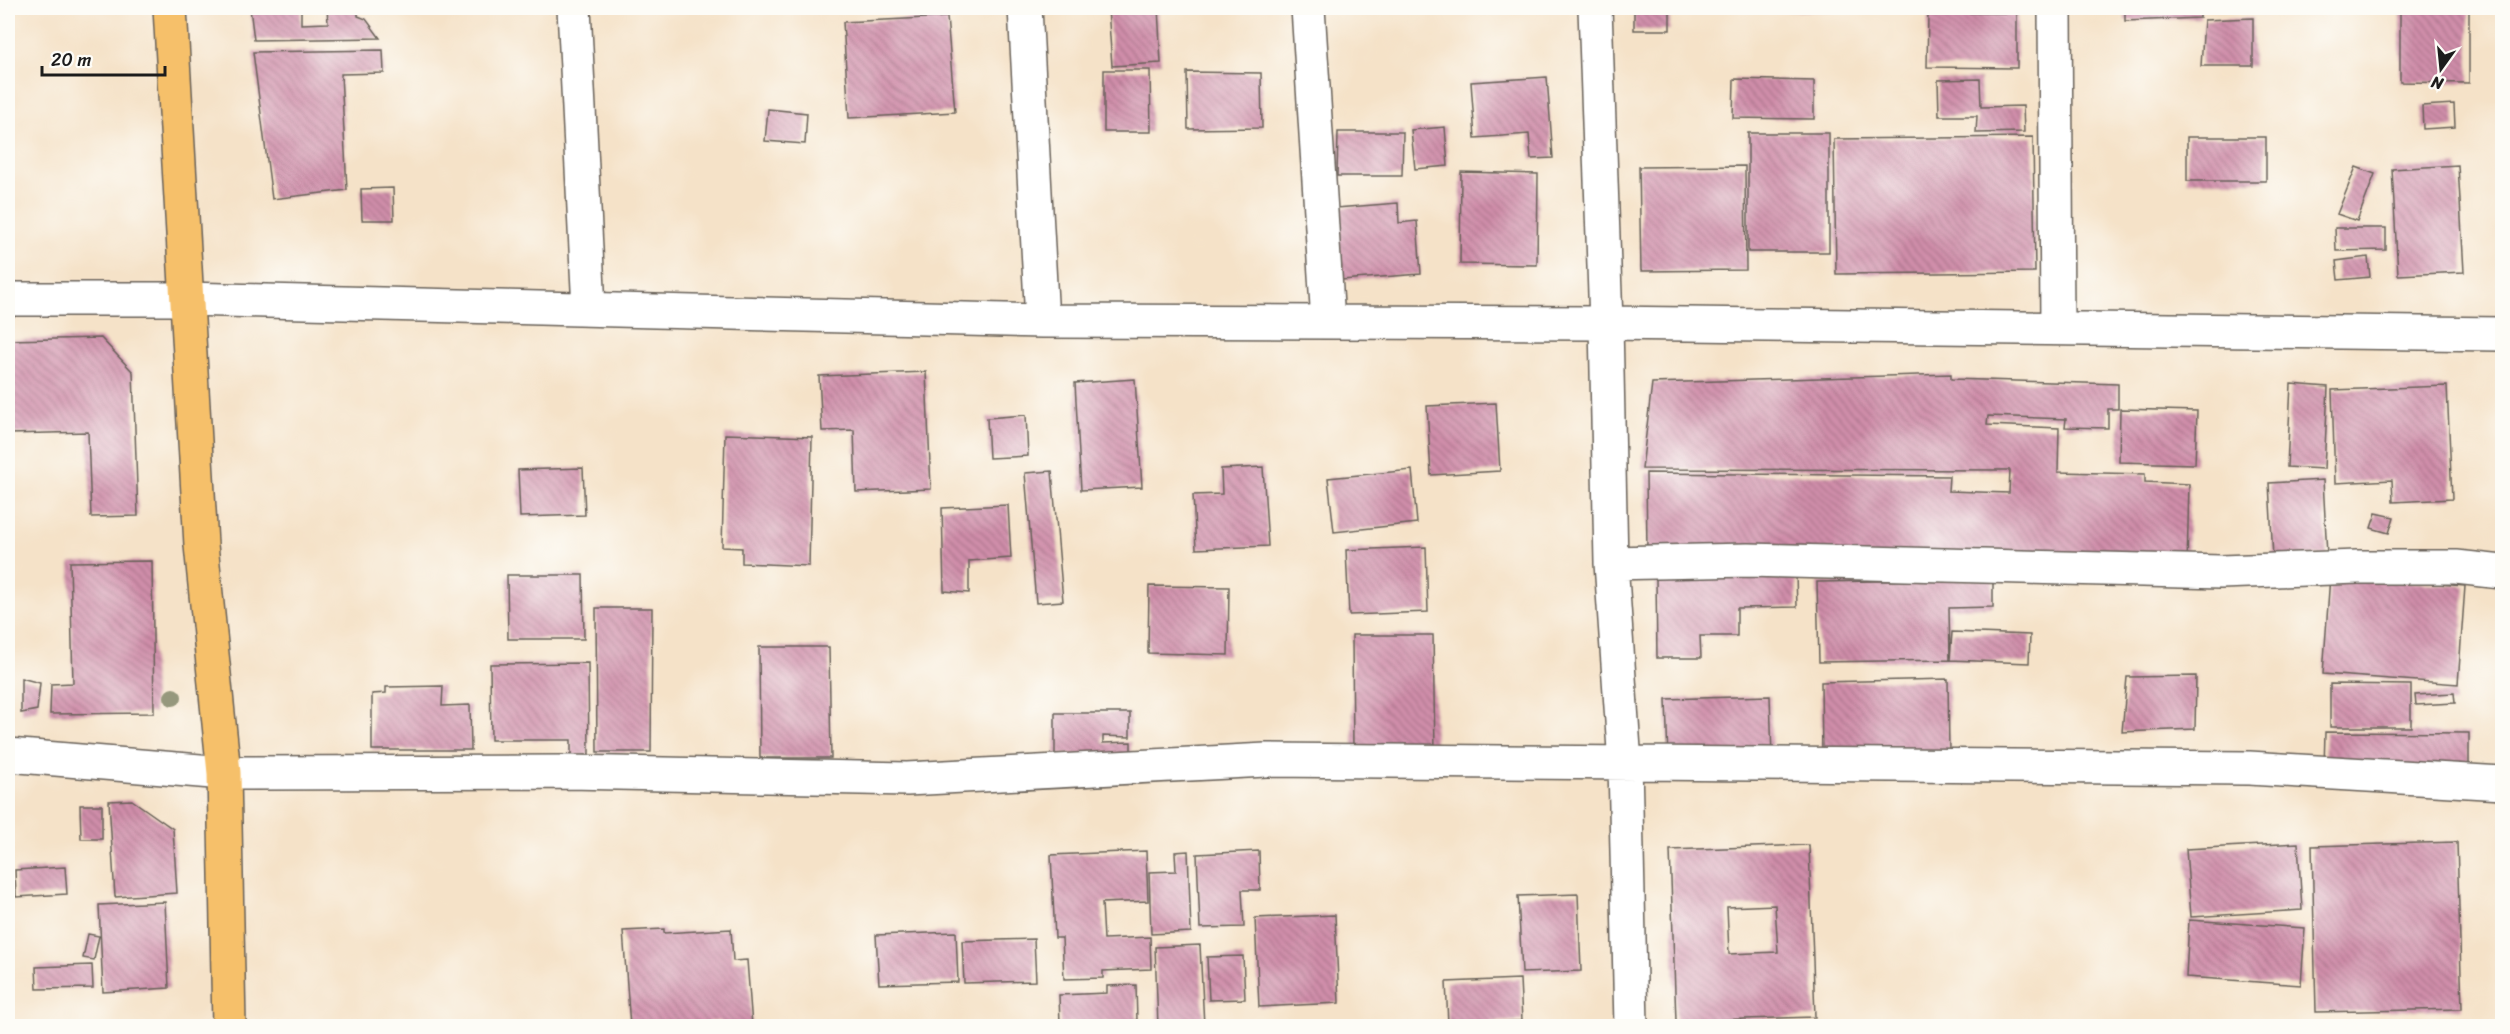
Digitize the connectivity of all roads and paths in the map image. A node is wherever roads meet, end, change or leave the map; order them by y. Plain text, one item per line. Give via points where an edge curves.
1 (170, 8) edge
2 (574, 8) edge
3 (1025, 8) edge
4 (1308, 8) edge
5 (1595, 8) edge
6 (2055, 8) edge
7 (8, 299) edge
8 (185, 299) junction
9 (589, 309) junction
10 (1042, 321) junction
11 (1328, 322) junction
12 (1606, 323) junction
13 (2057, 327) junction
14 (2502, 334) edge
15 (1611, 563) junction
16 (2502, 572) edge
17 (8, 756) edge
18 (1625, 764) junction
19 (224, 773) junction
20 (2502, 783) edge
21 (229, 1026) edge
22 (1631, 1026) edge

1 - 8 main road
2 - 9 street
3 - 10 street
4 - 11 street
5 - 12 street
6 - 13 street
7 - 8 street
8 - 9 street
8 - 19 main road via 201,544
9 - 10 street
10 - 11 street
11 - 12 street
12 - 13 street
12 - 15 street
13 - 14 street
15 - 16 street via 1760,561 2221,572 2456,567
15 - 18 street
17 - 19 street
18 - 19 street via 1266,760 907,779 569,772
18 - 20 street via 2249,768
18 - 22 street
19 - 21 main road

